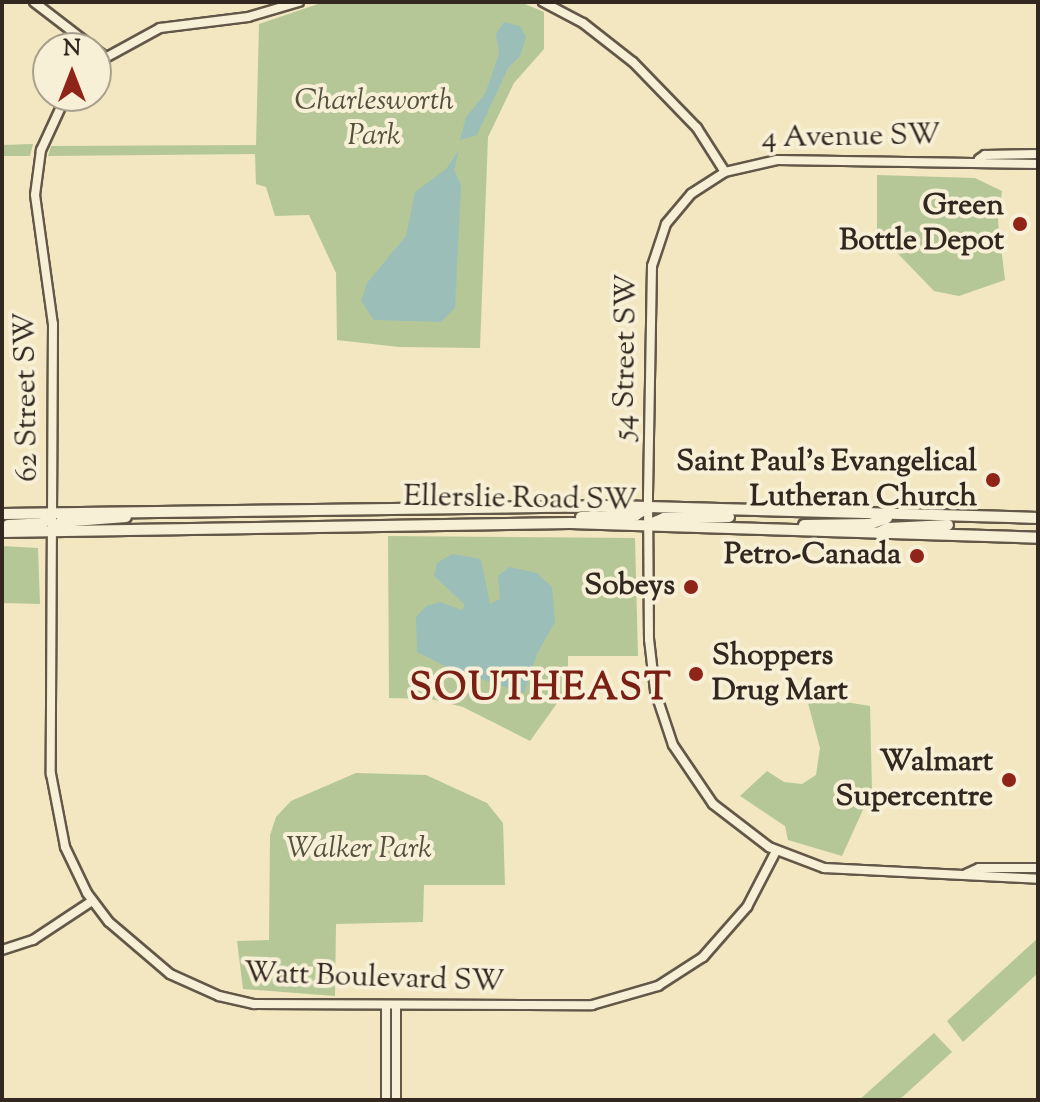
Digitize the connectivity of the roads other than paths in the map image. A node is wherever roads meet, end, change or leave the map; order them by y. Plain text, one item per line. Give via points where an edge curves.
1 (34, 2) edge
2 (299, 2) edge
3 (543, 2) edge
4 (73, 32) edge
5 (112, 52) edge
6 (59, 112) edge
7 (1038, 154) edge
8 (979, 159) junction
9 (1038, 164) edge
10 (725, 172) junction
11 (648, 507) junction
12 (183, 508) junction
13 (765, 512) junction
14 (2, 514) edge
15 (53, 514) junction
16 (888, 517) junction
17 (998, 518) junction
18 (1038, 518) edge
19 (536, 523) junction
20 (649, 525) junction
21 (2, 526) edge
22 (764, 530) junction
23 (51, 531) junction
24 (2, 532) edge
25 (877, 535) junction
26 (1037, 539) edge
27 (776, 851) junction
28 (1038, 868) edge
29 (965, 874) junction
30 (1038, 879) edge
31 (92, 901) junction
32 (2, 950) edge
33 (391, 1007) junction
34 (386, 1100) edge
35 (396, 1100) edge

1 - 4 street
2 - 5 street via 248,17 160,28
3 - 10 street via 583,23 633,62 697,128
6 - 15 street, 62 Street SW via 41,150 35,195 52,313
7 - 8 street, 4 Avenue SW
8 - 9 street, 4 Avenue SW
8 - 10 street, 4 Avenue SW via 777,160
10 - 11 street, 54 Street SW via 681,204 654,252
11 - 12 main road, Ellerslie Road SW
11 - 13 main road, Ellerslie Road SW
11 - 19 main road via 636,515
11 - 20 street, 54 Street SW
12 - 15 main road, Ellerslie Road SW
12 - 23 main road via 61,522
13 - 16 main road, Ellerslie Road SW
13 - 20 main road via 664,518
14 - 15 main road, Ellerslie Road SW
15 - 21 main road via 43,523
15 - 23 street, Watt Boulevard SW
16 - 17 main road, Ellerslie Road SW
16 - 22 main road via 878,524
17 - 18 main road, Ellerslie Road SW
17 - 25 main road via 884,528
19 - 20 main road, Ellerslie Road SW
19 - 23 main road, Ellerslie Road SW
20 - 22 main road, Ellerslie Road SW
20 - 27 street, 54 Street SW via 649,655 667,731 703,794 727,818
22 - 25 main road, Ellerslie Road SW
23 - 24 main road, Ellerslie Road SW
23 - 31 street, Watt Boulevard SW via 52,785 65,847
25 - 26 main road, Ellerslie Road SW
27 - 29 street, 54 Street SW via 838,871
27 - 33 street, Watt Boulevard SW via 747,907 722,939 684,971 641,993 575,1007
28 - 29 street via 979,868
29 - 30 street
31 - 32 street via 33,940
31 - 33 street, Watt Boulevard SW via 144,956 208,992 266,1005
33 - 34 street
33 - 35 street

